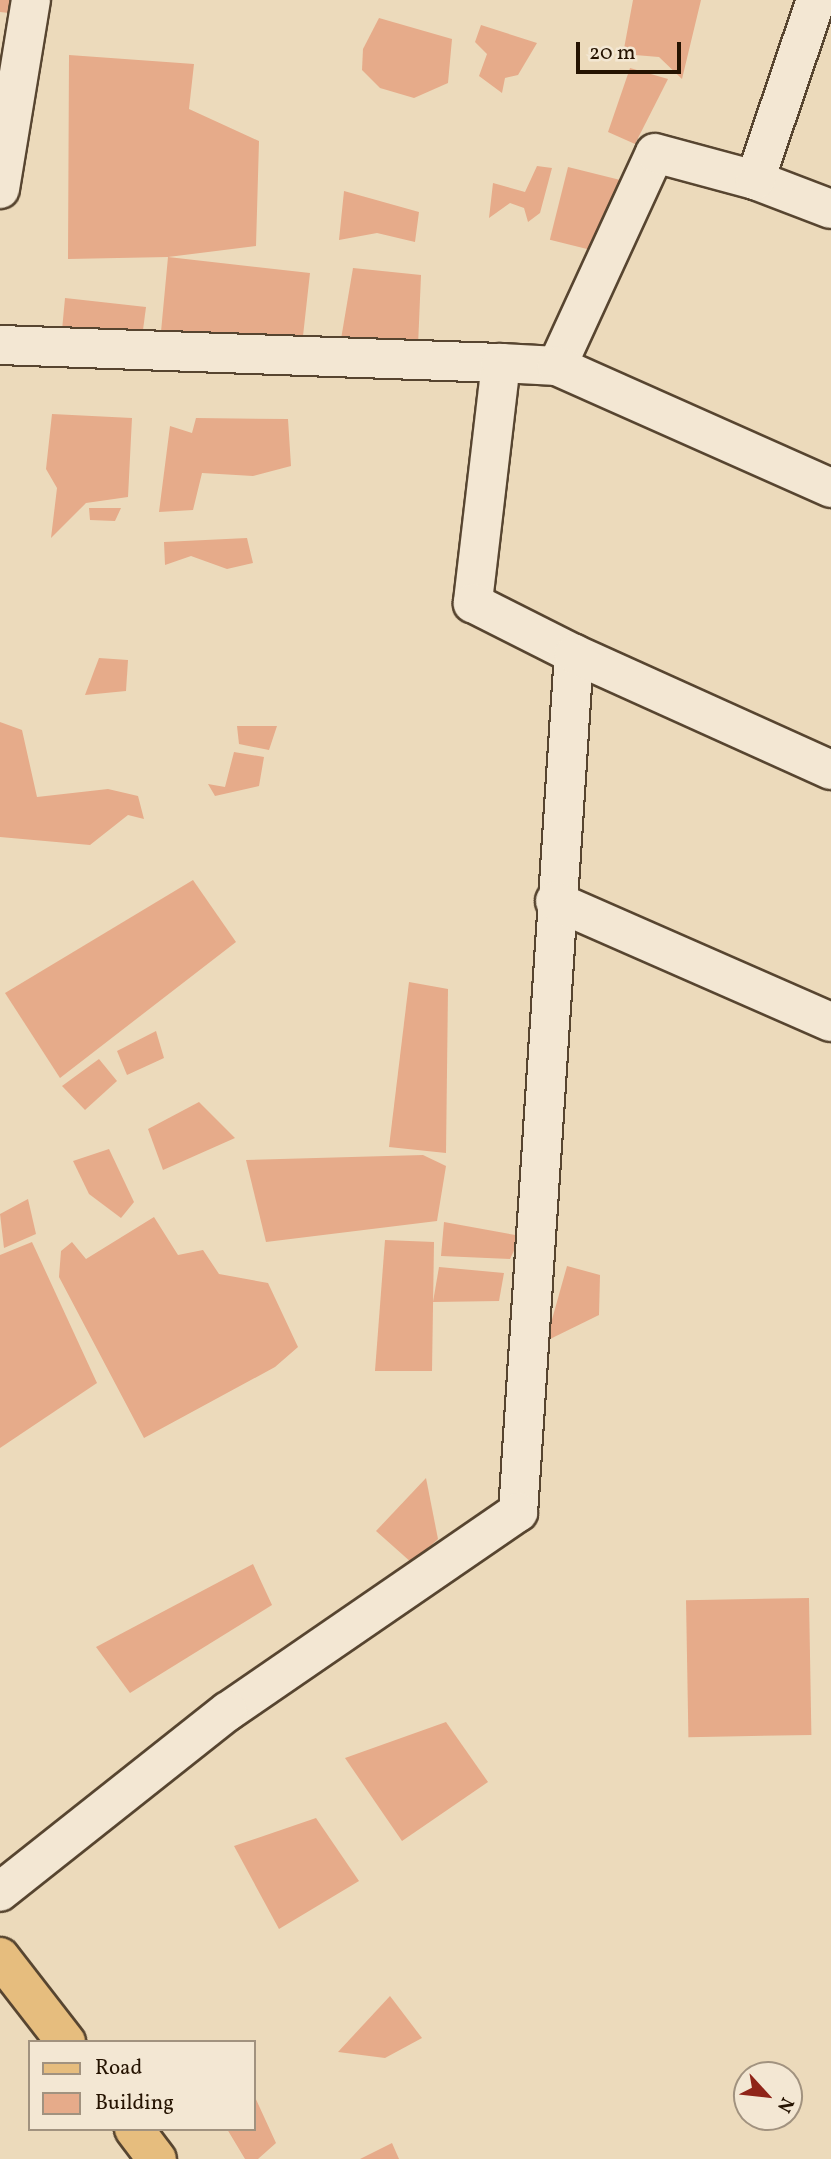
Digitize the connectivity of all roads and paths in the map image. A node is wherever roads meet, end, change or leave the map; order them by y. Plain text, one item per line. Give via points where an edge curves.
1 (31, 0) edge
2 (816, 0) edge
3 (755, 180) junction
4 (0, 189) edge
5 (831, 209) edge
6 (0, 345) edge
7 (501, 363) junction
8 (557, 366) junction
9 (831, 488) edge
10 (574, 654) junction
11 (831, 770) edge
12 (555, 901) junction
13 (831, 1022) edge
14 (0, 1892) edge
15 (0, 1957) edge
16 (64, 2040) edge
17 (136, 2131) edge
18 (157, 2159) edge

1 - 4 street
2 - 3 street
3 - 5 street
3 - 8 street via 655,153
6 - 7 street
7 - 8 street
7 - 10 street via 473,603
8 - 9 street
10 - 11 street
10 - 12 street
12 - 13 street
12 - 14 street via 518,1512 228,1711
15 - 16 main road
17 - 18 main road

